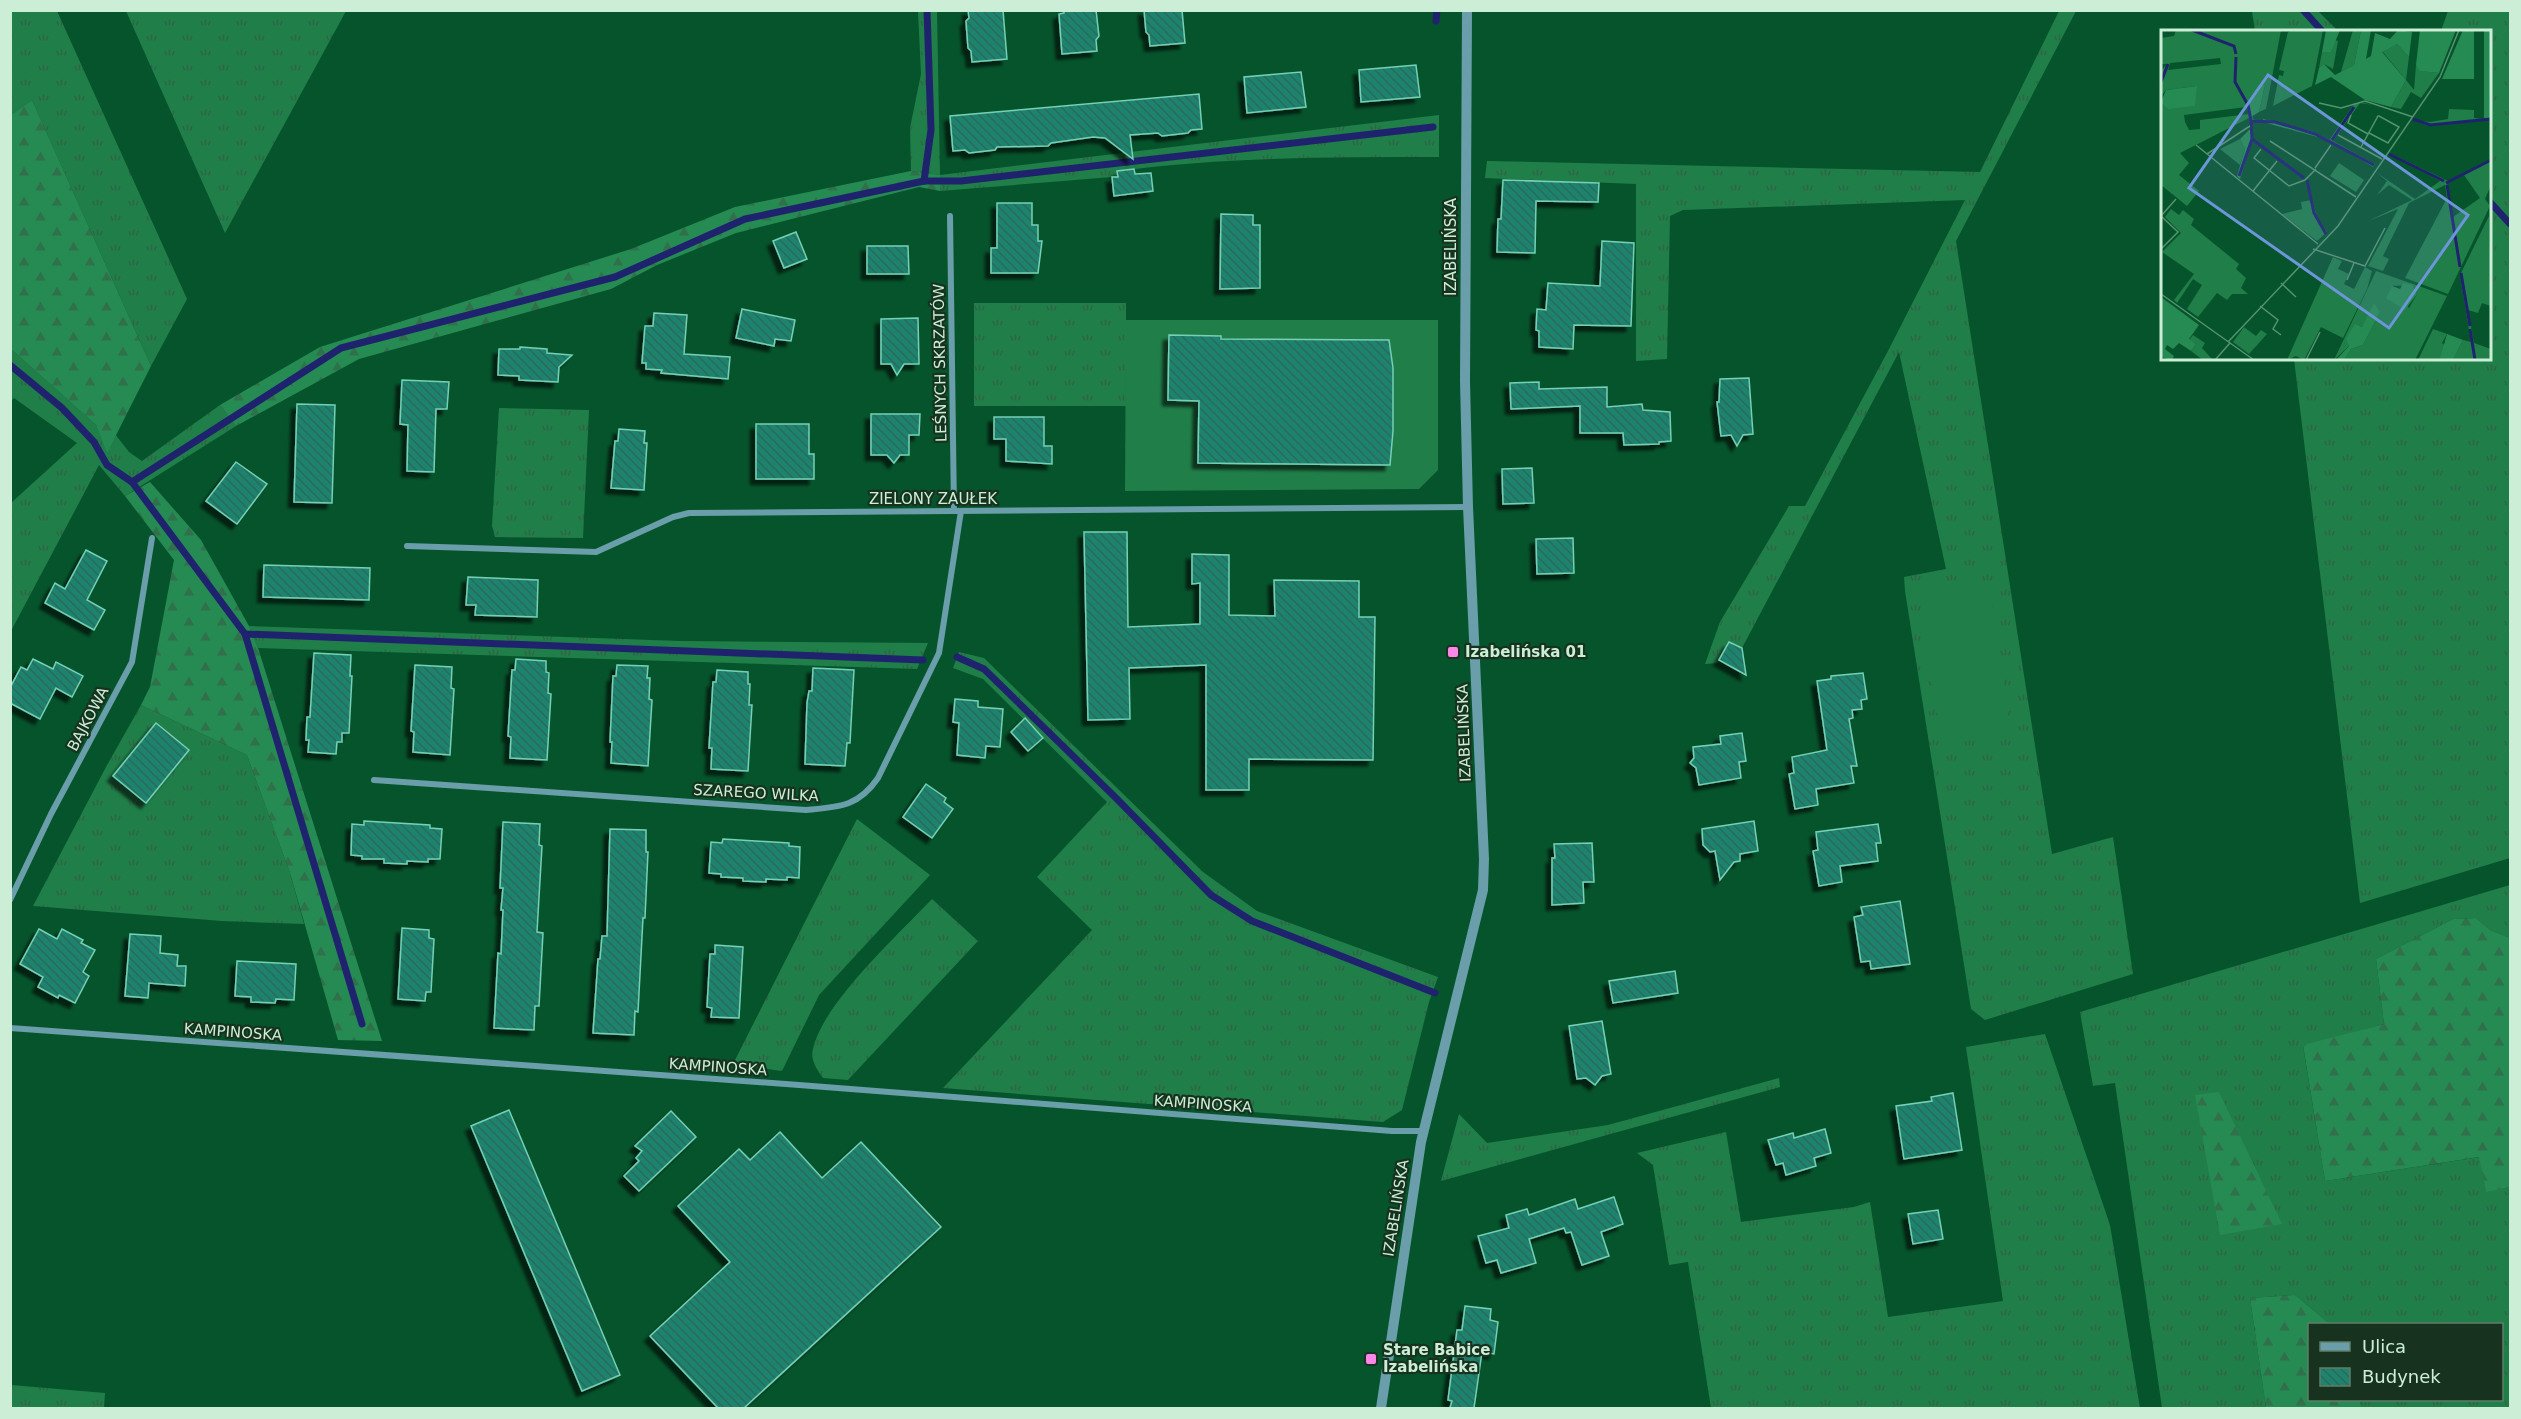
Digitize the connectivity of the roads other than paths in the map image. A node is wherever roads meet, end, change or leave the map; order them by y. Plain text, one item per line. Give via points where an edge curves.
1 (1467, 10) edge
2 (950, 216) dead end
3 (1468, 507) junction
4 (958, 511) junction
5 (152, 538) dead end
6 (407, 546) dead end
7 (374, 780) dead end
8 (10, 900) edge
9 (10, 1028) edge
10 (1424, 1131) junction
11 (1381, 1408) edge

1 - 3 street, IZABELIŃSKA
2 - 4 street, LEŚNYCH SKRZATÓW
3 - 4 street, ZIELONY ZAUŁEK
3 - 10 street, IZABELIŃSKA via 1484,835 1483,890
4 - 6 street, ZIELONY ZAUŁEK via 689,513 596,552
4 - 7 street, SZAREGO WILKA via 939,652 878,778 856,801 840,807 806,810
5 - 8 street, BAJKOWA via 132,662
9 - 10 street, KAMPINOSKA
10 - 11 street, IZABELIŃSKA

